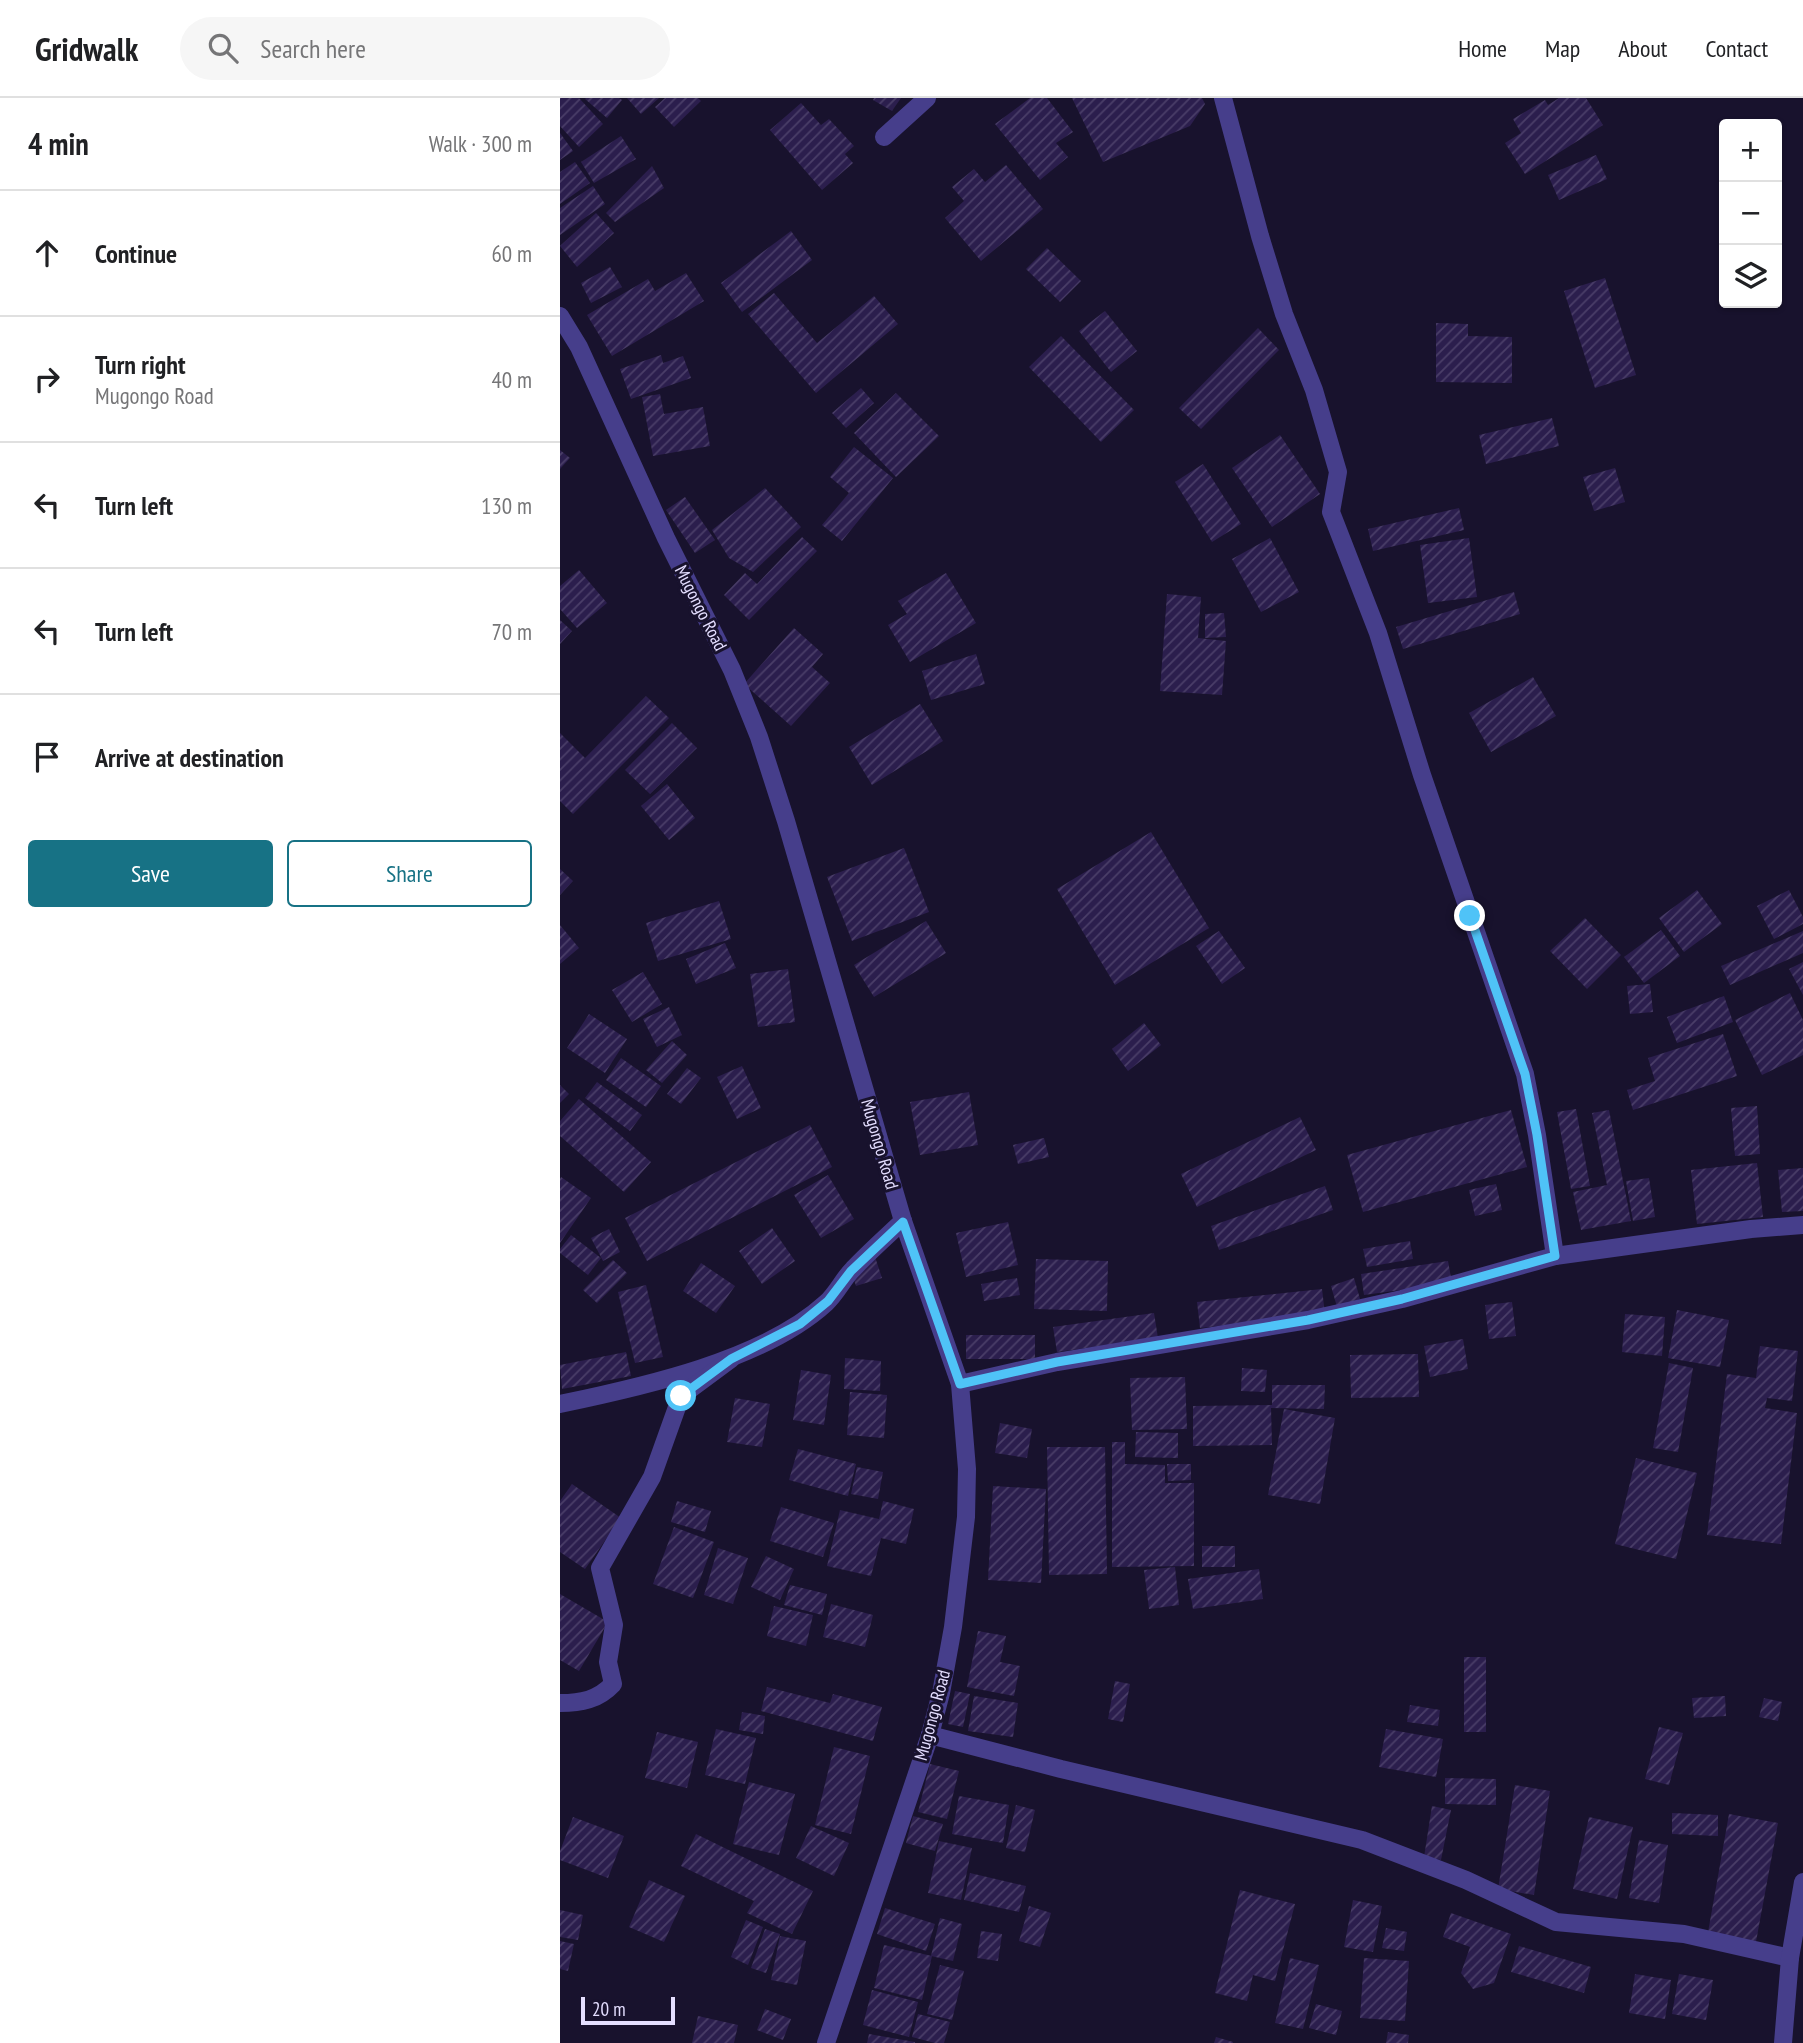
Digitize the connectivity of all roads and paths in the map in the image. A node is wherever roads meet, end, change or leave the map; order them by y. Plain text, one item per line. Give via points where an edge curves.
1 (927, 98) edge
2 (1223, 98) edge
3 (884, 137) dead end
4 (560, 316) edge
5 (903, 1222) junction
6 (1803, 1225) edge
7 (1555, 1256) junction
8 (731, 1359) junction
9 (960, 1384) junction
10 (560, 1404) edge
11 (560, 1703) edge
12 (930, 1735) junction
13 (1803, 1882) edge
14 (1790, 1958) junction
15 (826, 2043) edge
16 (1783, 2043) edge

1 - 3 street
2 - 7 street via 1259,236 1338,472 1331,512 1378,633 1525,1074
4 - 5 street, Mugongo Road via 579,346 759,737
5 - 8 street via 800,1324
5 - 9 street, Mugongo Road
6 - 7 street
7 - 9 street via 1308,1320 1057,1362
8 - 10 street
8 - 11 street via 681,1396 652,1477 600,1568 614,1625 608,1662 612,1684 591,1700
9 - 12 street, Mugongo Road via 967,1517 953,1628
12 - 14 street via 1362,1840 1466,1880 1556,1922 1684,1934
12 - 15 street, Mugongo Road
13 - 14 street
14 - 16 street

